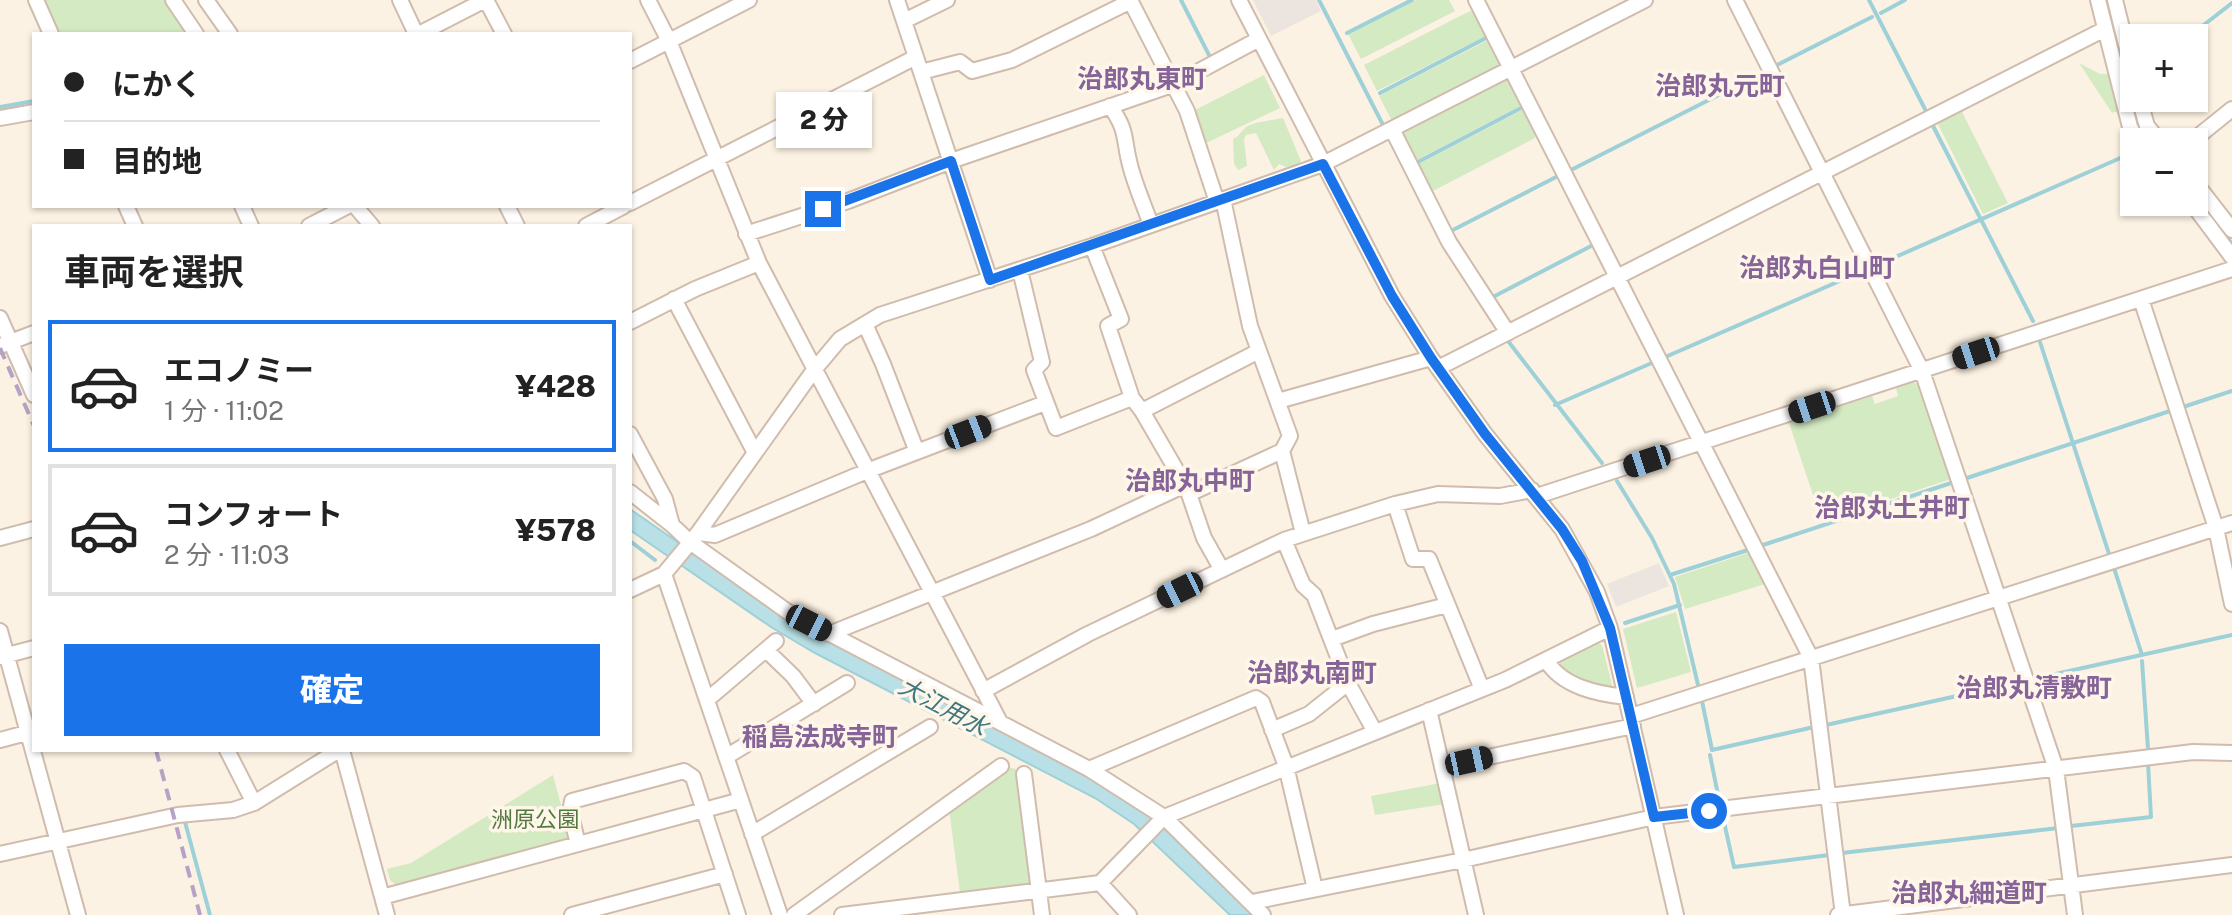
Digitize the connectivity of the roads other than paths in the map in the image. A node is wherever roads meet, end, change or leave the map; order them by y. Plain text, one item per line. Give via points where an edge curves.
1 (36, 0) edge
2 (173, 0) edge
3 (400, 0) edge
4 (486, 0) edge
5 (648, 0) edge
6 (749, 0) edge
7 (897, 0) edge
8 (947, 0) edge
9 (1239, 0) edge
10 (1476, 0) edge
11 (1645, 0) edge
12 (1735, 0) edge
13 (2098, 0) edge
14 (2115, 0) edge
15 (210, 1) edge
16 (1131, 1) edge
17 (904, 21) junction
18 (2121, 24) edge
19 (2105, 29) junction
20 (50, 32) edge
21 (195, 32) edge
22 (229, 32) edge
23 (417, 32) edge
24 (422, 32) edge
25 (503, 32) edge
26 (1259, 39) junction
27 (669, 41) junction
28 (632, 60) edge
29 (918, 65) junction
30 (1511, 68) junction
31 (1175, 84) junction
32 (1110, 106) junction
33 (2232, 109) edge
34 (32, 112) edge
35 (0, 118) edge
36 (2131, 128) edge
37 (2208, 128) edge
38 (1392, 129) junction
39 (715, 158) junction
40 (951, 161) junction
41 (1323, 164) junction
42 (1823, 172) junction
43 (2208, 199) edge
44 (1220, 200) junction
45 (632, 202) edge
46 (340, 208) edge
47 (357, 208) edge
48 (620, 208) edge
49 (321, 214) edge
50 (2201, 216) edge
51 (370, 224) edge
52 (590, 224) edge
53 (1151, 225) junction
54 (2232, 230) edge
55 (746, 234) junction
56 (1092, 246) junction
57 (2232, 257) edge
58 (759, 263) junction
59 (2232, 269) edge
60 (1020, 270) junction
61 (1617, 277) junction
62 (990, 280) junction
63 (674, 299) junction
64 (2141, 299) junction
65 (0, 318) edge
66 (632, 321) edge
67 (865, 324) junction
68 (1508, 333) junction
69 (32, 334) edge
70 (5, 344) edge
71 (1259, 351) junction
72 (1435, 363) junction
73 (814, 370) junction
74 (1922, 371) junction
75 (32, 391) edge
76 (1132, 398) junction
77 (1278, 401) junction
78 (1045, 403) junction
79 (1142, 411) junction
80 (632, 438) edge
81 (1702, 443) junction
82 (754, 451) junction
83 (1282, 451) junction
84 (917, 452) junction
85 (867, 471) junction
86 (1187, 490) junction
87 (1535, 493) junction
88 (632, 494) edge
89 (1395, 504) junction
90 (2232, 523) edge
91 (672, 525) junction
92 (2216, 528) junction
93 (32, 530) edge
94 (1303, 533) junction
95 (0, 538) edge
96 (691, 540) junction
97 (1284, 540) junction
98 (668, 569) junction
99 (1222, 570) junction
100 (632, 589) edge
101 (931, 592) junction
102 (1996, 598) junction
103 (2232, 604) edge
104 (1447, 605) junction
105 (1610, 628) junction
106 (0, 631) edge
107 (829, 634) junction
108 (1332, 639) junction
109 (32, 649) edge
110 (3, 656) edge
111 (1811, 658) junction
112 (1546, 660) junction
113 (847, 683) dead end
114 (1348, 683) junction
115 (1482, 689) junction
116 (983, 691) junction
117 (1626, 697) junction
118 (707, 700) junction
119 (814, 704) junction
120 (1429, 710) junction
121 (1632, 721) junction
122 (1000, 723) junction
123 (930, 727) dead end
124 (1272, 730) junction
125 (31, 732) edge
126 (1375, 732) junction
127 (0, 740) edge
128 (36, 752) edge
129 (228, 752) edge
130 (337, 752) edge
131 (341, 752) edge
132 (2232, 753) edge
133 (726, 757) junction
134 (1001, 766) dead end
135 (1286, 766) junction
136 (1442, 767) junction
137 (1089, 769) junction
138 (2056, 769) junction
139 (1024, 774) dead end
140 (1828, 796) junction
141 (741, 800) junction
142 (254, 803) junction
143 (704, 810) junction
144 (1164, 817) junction
145 (1654, 817) junction
146 (752, 834) junction
147 (57, 842) junction
148 (578, 844) junction
149 (0, 854) edge
150 (1463, 860) junction
151 (2232, 865) edge
152 (725, 874) junction
153 (1100, 883) junction
154 (2071, 886) junction
155 (1315, 889) junction
156 (1039, 890) junction
157 (382, 897) junction
158 (1252, 902) junction
159 (78, 915) edge
160 (387, 915) edge
161 (572, 915) edge
162 (738, 915) edge
163 (780, 915) edge
164 (794, 915) edge
165 (842, 915) edge
166 (1042, 915) edge
167 (1129, 915) edge
168 (1263, 915) edge
169 (1476, 915) edge
170 (1676, 915) edge
171 (1841, 915) edge
172 (2075, 915) edge

1 - 20 street
2 - 21 street
3 - 23 street
4 - 24 street
4 - 25 street
5 - 27 street
6 - 27 street
7 - 17 street
8 - 17 street
9 - 26 street
10 - 30 street
11 - 30 street
12 - 42 street
13 - 19 street
14 - 18 street
15 - 22 street
16 - 29 street via 1012,60 972,71 960,62
16 - 31 street
17 - 29 street
19 - 36 street
19 - 42 street
26 - 31 street
26 - 41 street
27 - 28 street
27 - 39 street
29 - 39 street
29 - 40 street
30 - 38 street
30 - 61 street
31 - 32 street
31 - 44 street
32 - 40 street
32 - 53 street via 1122,122 1129,162
33 - 37 street
34 - 35 street
38 - 41 street
38 - 68 street via 1449,242
39 - 45 street
39 - 55 street
40 - 55 street
40 - 62 street
41 - 44 street
41 - 72 street via 1384,283
42 - 61 street
42 - 74 street
43 - 54 street
44 - 53 street
44 - 71 street
46 - 49 street
47 - 51 street
48 - 52 street
50 - 57 street
53 - 56 street
55 - 58 street
56 - 60 street
56 - 76 street via 1121,319 1108,326
58 - 63 street
58 - 73 street
59 - 64 street
60 - 62 street
60 - 78 street via 1042,362 1034,370
61 - 68 street
61 - 81 street
62 - 67 street via 935,295
63 - 66 street
63 - 82 street
64 - 74 street
64 - 92 street
65 - 70 street
67 - 73 street via 840,339
67 - 84 street
68 - 72 street
69 - 70 street
70 - 75 street
71 - 77 street
71 - 79 street
72 - 77 street
72 - 87 street
73 - 82 street
73 - 85 street
74 - 81 street
74 - 102 street
76 - 78 street via 1056,428
76 - 79 street
77 - 83 street via 1290,436
78 - 84 street
79 - 86 street
80 - 91 street via 665,499
81 - 87 street
81 - 111 street
82 - 96 street
83 - 86 street
83 - 94 street
84 - 85 street
85 - 96 street via 715,535
85 - 101 street
86 - 99 street
86 - 101 street
87 - 89 street via 1438,494
87 - 105 street via 1582,561
88 - 91 street
89 - 94 street
89 - 104 street via 1413,559 1429,559
90 - 92 street
91 - 96 street
92 - 102 street
92 - 103 street
93 - 95 street
94 - 97 street
96 - 98 street
96 - 107 street via 788,612
97 - 99 street
97 - 108 street
98 - 100 street
98 - 118 street
99 - 116 street
101 - 107 street
101 - 116 street
102 - 111 street
102 - 138 street
104 - 108 street
104 - 115 street
105 - 112 street
105 - 117 street
106 - 110 street
107 - 122 street
108 - 114 street
109 - 110 street
110 - 125 street
111 - 121 street
111 - 140 street
112 - 115 street
112 - 117 street via 1575,685
113 - 119 street
114 - 124 street via 1309,714
114 - 126 street
115 - 120 street
116 - 122 street
117 - 121 street
118 - 119 street via 771,645
118 - 133 street
119 - 133 street
120 - 126 street
120 - 136 street
121 - 136 street
121 - 145 street
122 - 137 street
123 - 146 street
124 - 135 street
124 - 137 street via 1256,698
125 - 127 street
126 - 135 street
128 - 147 street
129 - 142 street
130 - 142 street
131 - 157 street
132 - 138 street via 2193,752
133 - 141 street
134 - 164 street
135 - 144 street
135 - 155 street
136 - 150 street
137 - 144 street
138 - 140 street
138 - 154 street
139 - 156 street
140 - 145 street
140 - 171 street
141 - 143 street
141 - 146 street
142 - 147 street
143 - 148 street
143 - 148 street via 693,777 684,771 572,801
143 - 152 street
144 - 153 street
144 - 158 street
145 - 150 street
145 - 170 street
146 - 163 street
147 - 149 street
147 - 159 street
148 - 157 street
150 - 155 street
150 - 169 street
151 - 154 street
152 - 161 street
152 - 162 street
153 - 156 street
153 - 167 street
154 - 171 street
154 - 172 street
155 - 158 street
156 - 165 street
156 - 166 street
157 - 160 street
158 - 168 street

